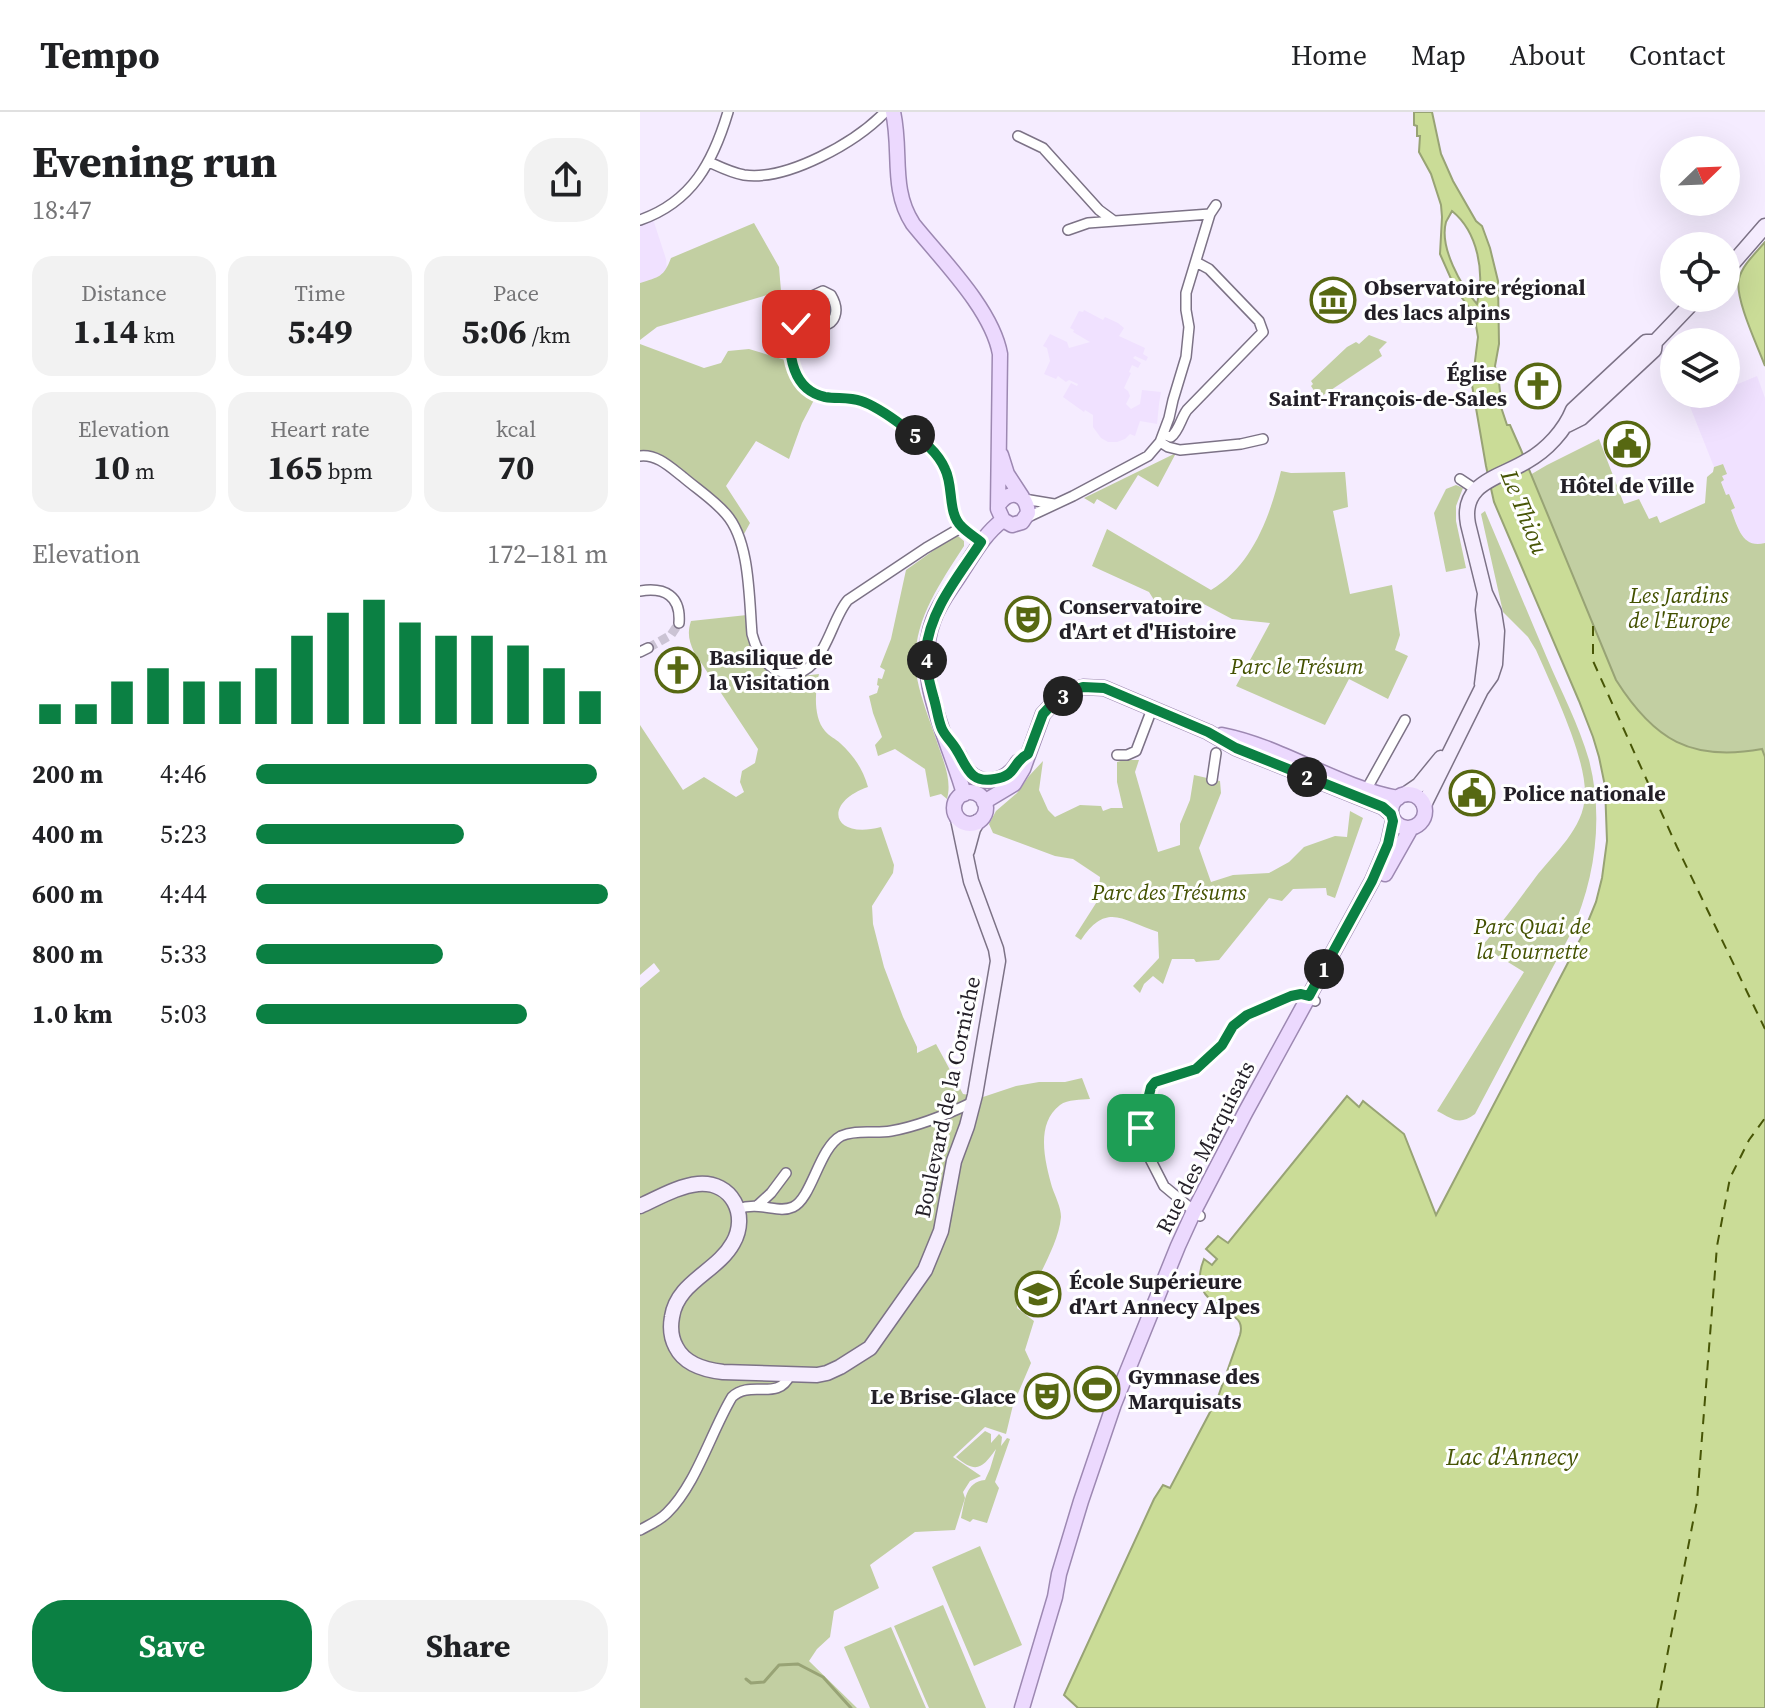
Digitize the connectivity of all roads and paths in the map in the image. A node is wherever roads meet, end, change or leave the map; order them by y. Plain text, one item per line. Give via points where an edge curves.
1 (730, 112) edge
2 (885, 112) edge
3 (893, 112) edge
4 (1018, 136) dead end
5 (709, 162) junction
6 (1765, 216) edge
7 (640, 220) edge
8 (1114, 221) junction
9 (1765, 226) edge
10 (1068, 230) dead end
11 (1740, 242) edge
12 (1740, 255) edge
13 (1196, 262) junction
14 (1684, 312) edge
15 (792, 328) junction
16 (1162, 438) junction
17 (1263, 439) dead end
18 (998, 443) junction
19 (640, 456) edge
20 (1460, 479) dead end
21 (1475, 489) junction
22 (1023, 498) junction
23 (999, 504) junction
24 (1054, 504) junction
25 (1026, 518) junction
26 (1003, 520) junction
27 (962, 527) junction
28 (981, 542) junction
29 (640, 591) edge
30 (679, 623) dead end
31 (1152, 709) junction
32 (1405, 720) dead end
33 (943, 731) junction
34 (1208, 732) junction
35 (1456, 739) junction
36 (1216, 753) dead end
37 (1028, 754) junction
38 (1117, 755) dead end
39 (1212, 780) dead end
40 (1366, 790) junction
41 (1342, 791) junction
42 (964, 794) junction
43 (1402, 796) junction
44 (984, 802) junction
45 (1424, 805) junction
46 (1392, 817) junction
47 (958, 819) junction
48 (977, 822) junction
49 (1411, 828) junction
50 (966, 855) junction
51 (1312, 998) junction
52 (973, 1102) junction
53 (786, 1173) dead end
54 (758, 1205) junction
55 (640, 1206) edge
56 (738, 1209) junction
57 (1197, 1214) junction
58 (790, 1375) junction
59 (640, 1530) edge
60 (1022, 1708) edge

1 - 5 street
2 - 5 street via 839,147 782,171 746,176
3 - 18 main road via 903,208 982,309 997,341
4 - 8 street via 1043,148
5 - 7 street via 678,199
6 - 11 main road
8 - 10 street
8 - 13 street via 1213,210
9 - 12 main road
13 - 16 street via 1186,293 1186,357
13 - 16 street via 1259,321 1263,332 1187,410 1174,435
14 - 21 main road via 1573,410 1567,425 1526,463
15 - 15 street via 830,323 837,311 833,298 823,291 805,299 795,311
15 - 27 street via 789,351 799,378 820,396 867,403 931,449 945,468
16 - 17 street via 1168,447 1180,450
16 - 24 street via 1148,456
18 - 22 main road
18 - 23 main road
19 - 27 street via 657,458 727,515 745,560 754,642 766,662 781,672 806,670 816,662 848,600
20 - 21 street
21 - 35 main road via 1467,516 1485,593 1487,644 1481,690
22 - 23 main road via 1009,495
22 - 24 street
22 - 25 main road
23 - 26 main road
24 - 25 street
25 - 26 main road via 1012,525
26 - 28 main road
27 - 28 street
28 - 33 main road via 942,600 926,651
29 - 30 street via 669,594
31 - 34 main road
31 - 37 main road via 1104,688 1070,691 1043,714
31 - 38 street via 1136,751
32 - 40 street
33 - 37 main road via 965,768 981,779 1005,777
33 - 42 main road
34 - 40 main road via 1262,746
34 - 41 main road
35 - 43 main road via 1419,785
35 - 45 main road
36 - 39 street
37 - 44 main road via 1014,784
40 - 41 street
40 - 43 main road
41 - 46 main road via 1383,807
42 - 44 main road via 976,793
42 - 47 main road via 955,802
43 - 45 main road via 1417,797
43 - 46 main road via 1392,805
44 - 48 main road via 985,814
45 - 49 main road via 1423,819
46 - 49 main road via 1401,827
46 - 51 main road, Rue des Marquisats via 1388,844 1372,881
47 - 48 main road
47 - 50 main road, Boulevard de la Corniche
48 - 50 main road
49 - 51 main road, Rue des Marquisats
50 - 52 main road, Boulevard de la Corniche via 998,961
51 - 57 main road, Rue des Marquisats
51 - 57 street via 1291,996 1247,1015 1196,1069 1151,1087 1141,1128 1143,1145 1164,1186
52 - 54 street via 933,1121 843,1136 829,1148 796,1206 785,1210
52 - 58 main road, Boulevard de la Corniche via 954,1161 941,1231 914,1287 864,1353 827,1373
53 - 54 street
54 - 56 street
55 - 56 main road via 706,1184 731,1197
56 - 58 main road via 730,1248 673,1306 674,1343 684,1359 711,1371
57 - 60 main road, Rue des Marquisats via 1114,1404
58 - 59 street, Boulevard de la Corniche via 780,1388 743,1390 732,1397 675,1504

